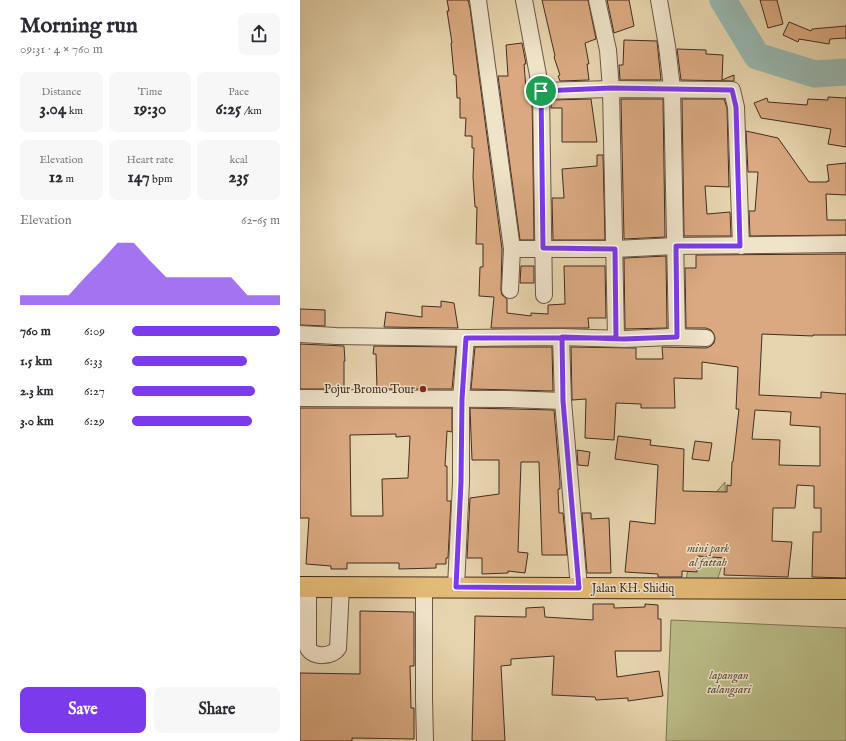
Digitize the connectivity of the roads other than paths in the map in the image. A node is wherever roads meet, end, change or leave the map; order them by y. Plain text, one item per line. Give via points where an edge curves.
1 (478, 0) edge
2 (524, 0) edge
3 (597, 0) edge
4 (659, 0) edge
5 (611, 88) junction
6 (672, 88) junction
7 (541, 91) junction
8 (846, 244) edge
9 (676, 246) junction
10 (740, 246) junction
11 (543, 248) junction
12 (512, 249) junction
13 (615, 249) junction
14 (510, 290) dead end
15 (544, 294) dead end
16 (300, 334) edge
17 (562, 337) junction
18 (677, 337) junction
19 (466, 338) junction
20 (616, 338) junction
21 (706, 338) dead end
22 (300, 398) edge
23 (462, 399) junction
24 (563, 401) junction
25 (304, 586) edge
26 (341, 586) junction
27 (424, 587) junction
28 (456, 587) junction
29 (579, 588) junction
30 (846, 589) edge
31 (425, 741) edge

1 - 12 street
2 - 7 street
3 - 5 street via 608,50
4 - 6 street via 668,46
5 - 6 street
5 - 7 street
5 - 13 street
6 - 9 street
6 - 10 street via 732,90 736,107
7 - 11 street
8 - 10 street
9 - 10 street
9 - 13 street
9 - 18 street
11 - 12 street
11 - 13 street
11 - 15 street
12 - 14 street
13 - 20 street
16 - 19 street
17 - 19 street
17 - 20 street
17 - 24 street
18 - 20 street
18 - 21 street
19 - 23 street
22 - 23 street
23 - 24 street
23 - 28 street
24 - 29 street
25 - 26 main road, Jalan KH. Shidiq
25 - 26 street via 308,648 314,655 325,655 335,652 338,648
26 - 27 main road, Jalan KH. Shidiq
27 - 28 main road, Jalan KH. Shidiq
27 - 31 street
28 - 29 main road, Jalan KH. Shidiq
29 - 30 main road, Jalan KH. Shidiq

